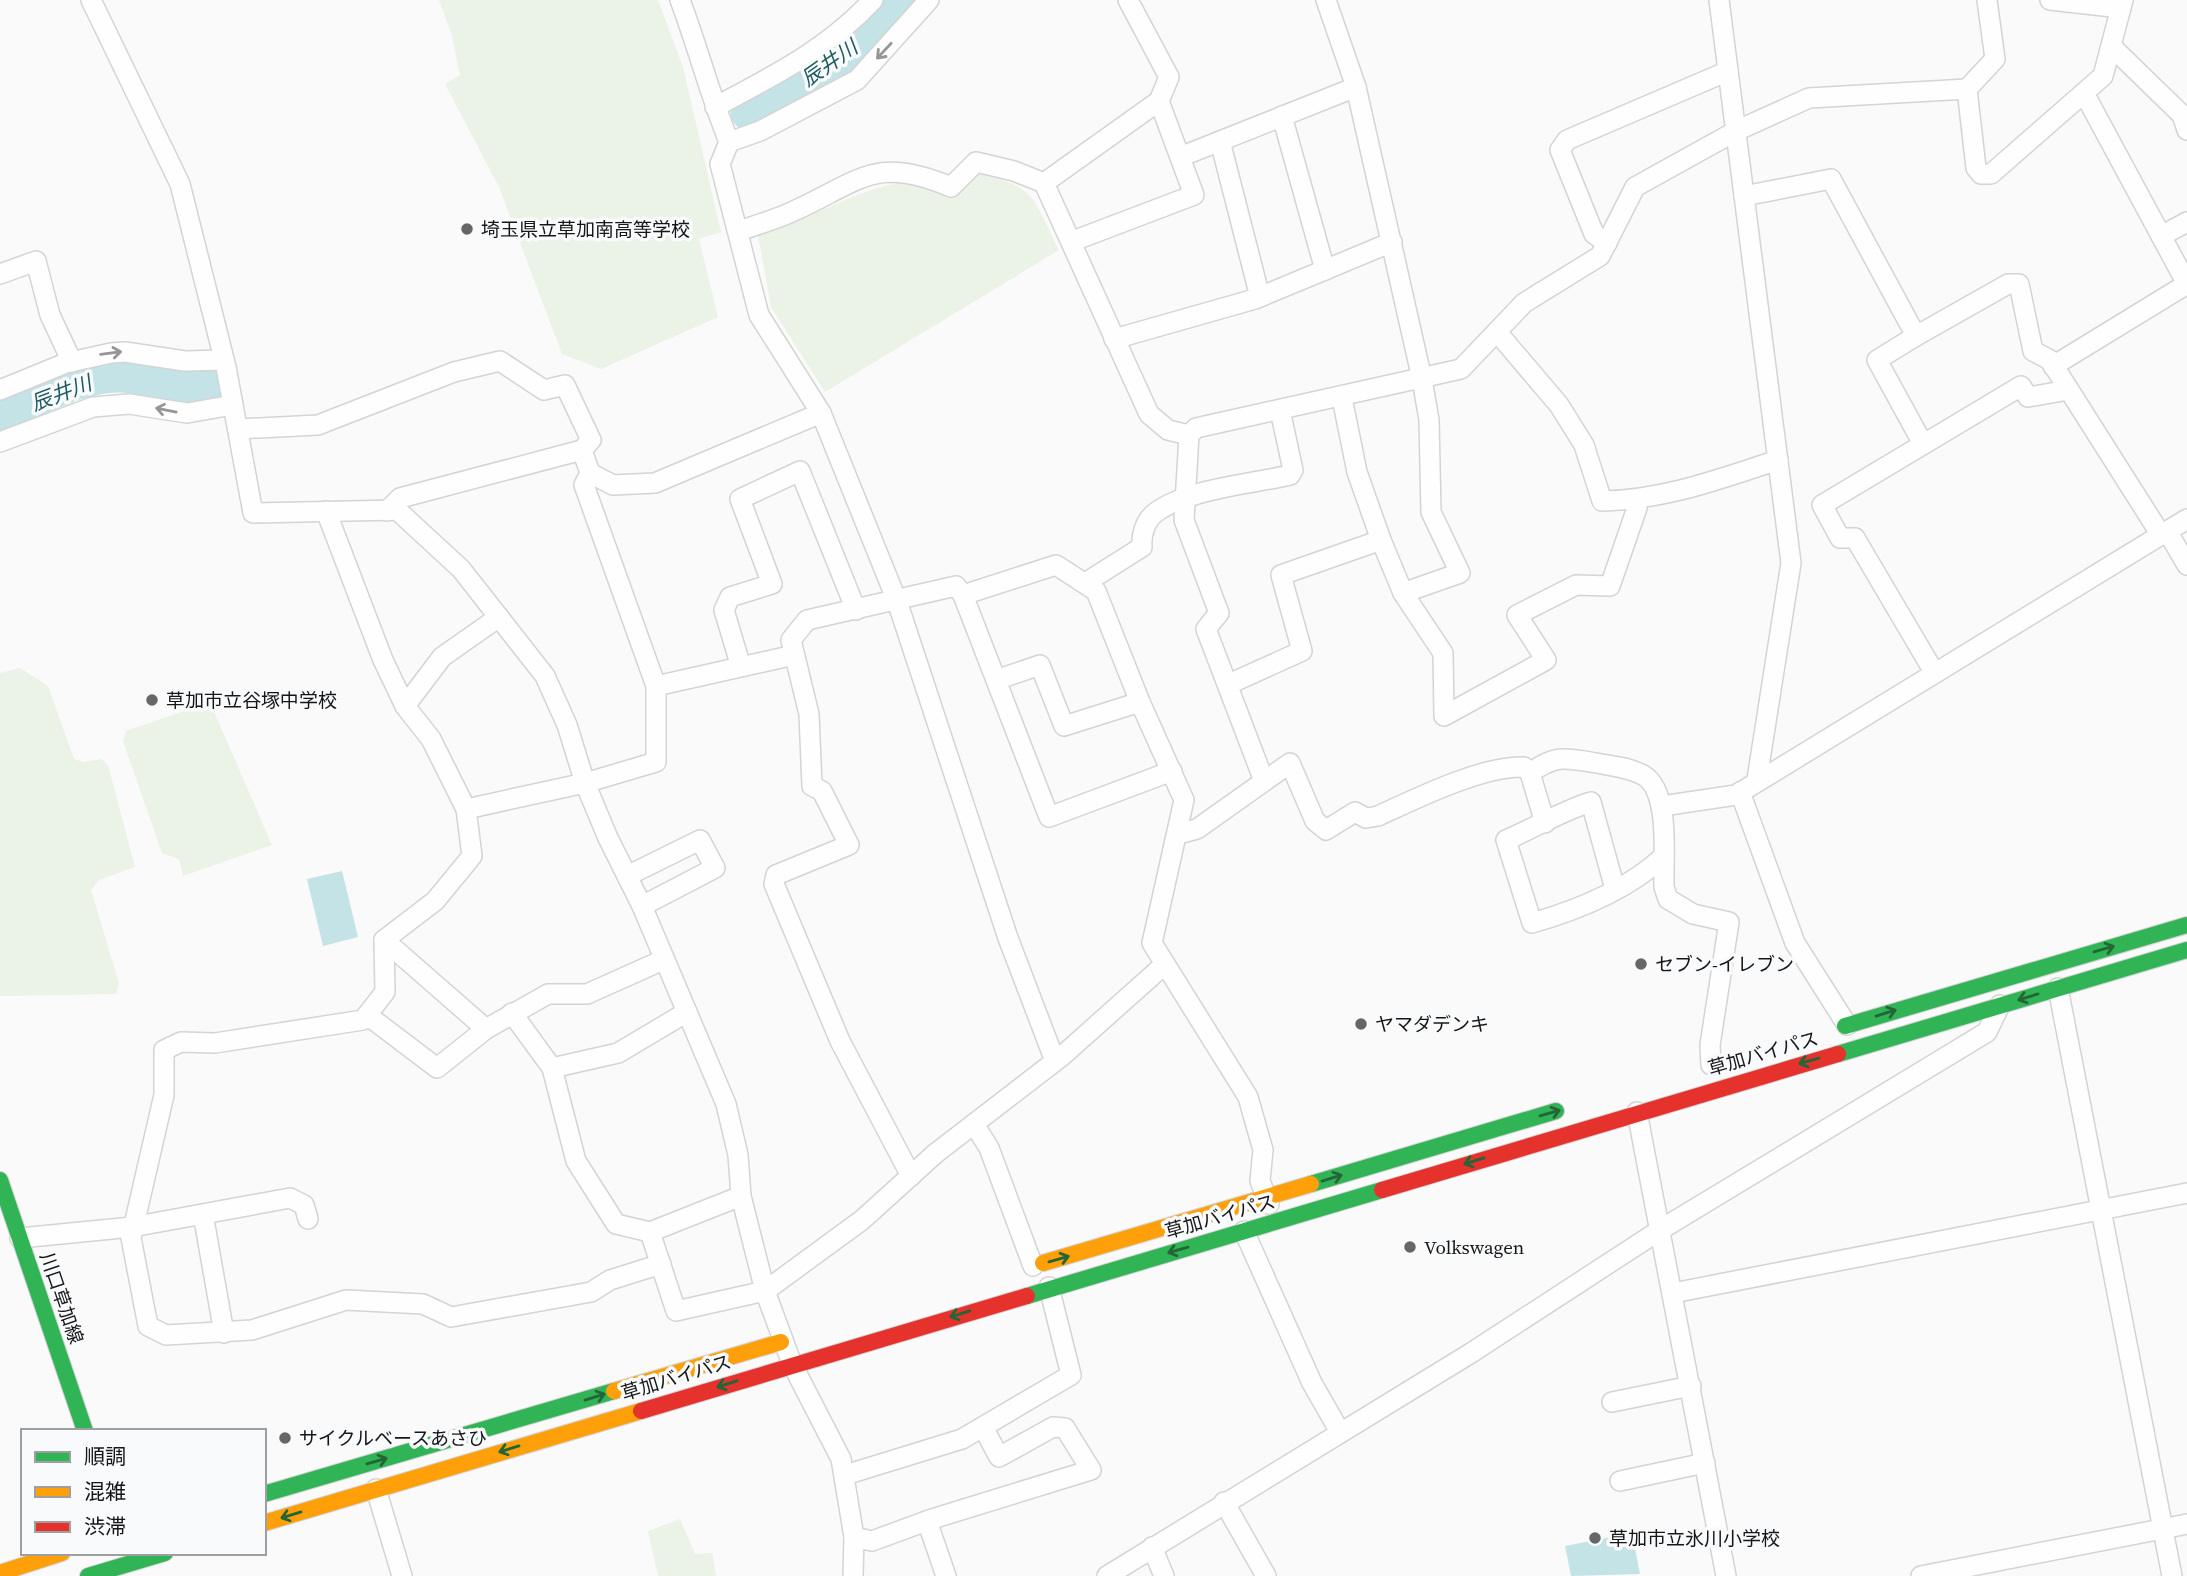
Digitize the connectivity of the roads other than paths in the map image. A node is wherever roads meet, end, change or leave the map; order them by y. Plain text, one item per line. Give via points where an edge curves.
1 (91, 0) edge
2 (680, 0) edge
3 (873, 0) edge
4 (929, 0) edge
5 (1128, 0) edge
6 (1326, 0) edge
7 (1719, 0) edge
8 (1987, 0) edge
9 (2050, 0) edge
10 (2082, 2) edge
11 (2122, 4) edge
12 (2111, 46) junction
13 (1728, 71) junction
14 (1356, 87) junction
15 (1967, 89) junction
16 (2084, 93) junction
17 (1159, 102) junction
18 (715, 107) junction
19 (1282, 116) junction
20 (2187, 130) edge
21 (1736, 131) junction
22 (1220, 141) junction
23 (729, 142) junction
24 (1180, 157) junction
25 (1044, 183) junction
26 (1744, 196) junction
27 (2187, 222) edge
28 (740, 230) junction
29 (2161, 236) junction
30 (1073, 242) junction
31 (1392, 242) junction
32 (1607, 243) junction
33 (1325, 270) junction
34 (0, 274) edge
35 (1260, 297) junction
36 (1497, 332) junction
37 (1916, 336) junction
38 (1114, 339) junction
39 (224, 359) junction
40 (72, 362) junction
41 (2053, 366) junction
42 (1422, 379) junction
43 (0, 390) edge
44 (2068, 390) junction
45 (1342, 398) junction
46 (233, 405) junction
47 (1280, 410) junction
48 (821, 413) junction
49 (238, 429) junction
50 (1189, 435) junction
51 (0, 442) edge
52 (1923, 444) junction
53 (582, 450) junction
54 (1778, 460) junction
55 (590, 473) junction
56 (1185, 499) junction
57 (1636, 500) junction
58 (387, 510) junction
59 (326, 511) junction
60 (2187, 519) edge
61 (2164, 533) junction
62 (1381, 540) junction
63 (2187, 565) edge
64 (1085, 583) junction
65 (1403, 593) junction
66 (963, 595) junction
67 (897, 601) junction
68 (856, 610) junction
69 (499, 617) junction
70 (794, 655) junction
71 (741, 667) junction
72 (1934, 673) junction
73 (996, 680) junction
74 (1229, 684) junction
75 (656, 686) junction
76 (1140, 702) junction
77 (405, 706) junction
78 (1172, 771) junction
79 (1530, 773) junction
80 (1758, 779) junction
81 (1264, 781) junction
82 (585, 783) junction
83 (1740, 792) junction
84 (1662, 806) junction
85 (466, 809) junction
86 (1545, 823) junction
87 (1178, 834) junction
88 (1663, 857) junction
89 (627, 876) junction
90 (1615, 889) junction
91 (642, 906) junction
92 (2187, 925) edge
93 (384, 940) junction
94 (2187, 950) edge
95 (663, 960) junction
96 (1164, 965) junction
97 (2058, 988) junction
98 (2000, 1005) junction
99 (687, 1012) junction
100 (512, 1013) junction
101 (367, 1015) junction
102 (1840, 1027) joint
103 (486, 1029) junction
104 (1055, 1061) junction
105 (1711, 1065) dead end
106 (552, 1068) junction
107 (1577, 1105) dead end
108 (1637, 1112) junction
109 (974, 1124) junction
110 (911, 1176) junction
111 (0, 1180) edge
112 (2187, 1193) edge
113 (741, 1196) junction
114 (1267, 1198) junction
115 (2099, 1209) junction
116 (203, 1214) junction
117 (308, 1219) dead end
118 (1276, 1221) junction
119 (132, 1227) junction
120 (1660, 1230) junction
121 (1244, 1231) junction
122 (650, 1232) junction
123 (20, 1238) junction
124 (661, 1264) junction
125 (1026, 1268) joint
126 (1049, 1287) junction
127 (765, 1291) junction
128 (1673, 1293) junction
129 (224, 1333) junction
130 (803, 1336) dead end
131 (782, 1342) junction
132 (792, 1364) junction
133 (1691, 1387) junction
134 (1612, 1402) dead end
135 (983, 1427) junction
136 (84, 1429) edge
137 (1340, 1432) junction
138 (1705, 1463) junction
139 (845, 1475) junction
140 (1620, 1481) dead end
141 (376, 1489) junction
142 (266, 1493) edge
143 (1224, 1502) junction
144 (927, 1521) junction
145 (266, 1522) edge
146 (2187, 1524) edge
147 (2162, 1529) junction
148 (854, 1537) junction
149 (1152, 1548) junction
150 (56, 1555) edge
151 (159, 1555) edge
152 (130, 1564) edge
153 (0, 1573) edge
154 (88, 1576) edge
155 (402, 1576) edge
156 (853, 1576) edge
157 (946, 1576) edge
158 (1107, 1576) edge
159 (1164, 1576) edge
160 (1266, 1576) edge
161 (1726, 1576) edge
162 (1922, 1576) edge
163 (2172, 1576) edge

1 - 39 street via 180,184
2 - 18 street
3 - 18 street via 833,40 805,59
4 -> 23 street via 857,80 760,131
5 - 17 street via 1169,77
6 - 14 street
7 - 13 street
8 - 15 street via 1996,59
9 - 10 street
10 - 11 street
11 - 12 street
12 - 16 street via 2104,76
12 - 20 street via 2182,115
13 - 21 street
13 - 32 street via 1567,140 1560,150 1594,234
14 - 19 street
14 - 31 street
15 - 16 street via 1976,167 1981,174 1991,174
15 - 21 street via 1809,98
16 - 29 street
17 - 24 street
17 - 25 street
18 - 23 street
19 - 22 street
19 - 33 street
21 - 26 street
21 - 32 street via 1635,187
22 - 24 street
22 - 35 street
23 - 28 street via 720,164
24 - 30 street via 1194,195
25 - 28 street via 976,162 951,187 919,173 869,173 794,212
25 - 30 street
26 - 37 street via 1831,178
26 - 54 street
27 - 29 street
28 - 48 street via 759,315
29 - 41 street via 2187,284
30 - 38 street
31 - 33 street
31 - 42 street
32 - 36 street via 1600,256 1524,303
33 - 35 street
34 - 40 street via 36,261 50,316
35 - 38 street
36 - 42 street via 1461,369
36 - 57 street via 1559,405 1584,445 1602,501
37 - 41 street via 2008,284 2019,284 2033,351
37 - 52 street via 1877,360
38 - 50 street via 1149,414 1168,430
40 -> 39 street via 125,352 185,361
39 - 46 street
40 - 43 street
41 - 44 street
42 - 45 street
42 - 65 street via 1429,420 1431,512 1460,573
44 - 52 street via 2028,397 2021,386
44 - 61 street
45 - 47 street
45 - 62 street via 1357,472
46 - 49 street
46 -> 51 street via 187,413 129,404 93,407
47 - 50 street via 1196,428
47 - 56 street via 1293,470 1290,475
48 - 55 street via 655,483 613,485
48 - 67 street
49 - 53 street via 318,425 454,372 500,360 544,390 565,385 591,440
49 - 59 street via 253,513
50 - 56 street
52 - 72 street via 1822,505 1840,538 1855,538
53 - 55 street
53 - 58 street via 400,498
54 - 57 street via 1667,495
54 - 80 street via 1791,564
55 - 75 street via 584,485
56 - 64 street via 1154,514 1141,534 1142,547
56 - 74 street via 1184,520 1219,613 1206,629
57 - 65 street via 1610,586 1576,585 1517,615 1546,660 1444,716 1443,653
58 - 59 street
58 - 69 street via 397,510 461,569
59 - 77 street
60 - 61 street
61 - 63 street
61 - 72 street
62 - 65 street
62 - 74 street via 1281,575 1302,651
64 - 66 street via 1056,565
64 - 76 street via 1096,591
66 - 67 street via 956,586
66 - 73 street
67 - 68 street
67 - 104 street via 1008,938
68 - 70 street via 807,620 791,640
68 - 71 street via 800,471 740,499 772,584 730,597 724,610
69 - 77 street via 442,657
69 - 82 street via 545,676
70 - 71 street
70 - 110 street via 809,714 812,786 822,791 849,845 776,875 774,884 840,1041
71 - 75 street
72 - 80 street
73 - 76 street via 1040,665 1064,726
73 - 78 street via 1049,817
74 - 81 street
75 - 82 street via 656,762
76 - 78 street
77 - 85 street via 431,739
78 - 87 street via 1184,800
79 - 81 street via 1524,767 1513,767 1453,784 1378,816 1366,818 1355,812 1326,830 1315,821 1290,764
79 - 84 street via 1564,757 1625,768 1646,776
79 - 86 street
80 - 83 street
81 - 87 street via 1197,829
82 - 85 street
82 - 89 street
83 - 84 street
83 - 102 street via 1795,943
84 - 88 street
85 - 93 street via 472,856 435,901
86 - 90 street via 1565,810 1591,802
86 - 90 street via 1506,840 1532,923 1574,911
87 - 96 street via 1152,943
88 - 90 street
88 - 105 street via 1668,899 1693,914 1729,922
89 - 91 street
89 - 91 street via 700,840 715,868
91 - 95 street
102 -> 92 main road
93 - 101 street via 385,992
93 - 103 street
94 - 97 main road, 草加バイパス
95 - 99 street
95 - 100 street via 587,994 548,994
96 - 104 street
96 - 114 street via 1248,1097 1263,1150 1260,1181
97 -> 98 main road, 草加バイパス
97 - 115 street
98 -> 108 main road, 草加バイパス
98 - 120 street via 1987,1032
99 - 106 street via 618,1053
99 - 113 street via 726,1104 738,1155
100 - 103 street
100 - 106 street
101 - 103 street via 437,1068
101 - 119 street via 363,1020 228,1041 181,1042 164,1050 164,1095
104 - 109 street
106 - 122 street via 576,1161 616,1224
114 -> 107 main road, 草加バイパス
108 -> 118 main road, 草加バイパス
108 - 120 street
109 - 110 street
109 - 125 street via 989,1148
110 - 127 street via 862,1220
111 - 123 main road, 川口草加線
112 - 115 street
113 - 122 street
113 - 127 street
114 - 118 street
125 -> 114 main road, 草加バイパス
115 - 128 street
115 - 147 street
116 - 117 street via 290,1198 304,1205
116 - 119 street
116 - 129 street
118 - 121 main road, 草加バイパス
119 - 123 street
119 - 129 street via 148,1326 166,1335
120 - 128 street
120 - 137 street
121 -> 126 main road, 草加バイパス
121 - 137 street via 1312,1383
122 - 124 street
123 - 136 main road, 川口草加線
124 - 127 street via 676,1311
124 - 129 street via 610,1280 591,1292 452,1317 423,1304 346,1300 252,1330
126 -> 132 main road, 草加バイパス
126 - 135 street via 1071,1375
127 - 131 street
128 - 133 street
130 - 131 main road, 草加バイパス
131 - 132 street
142 -> 131 main road, 草加バイパス
132 - 139 street
132 -> 141 main road, 草加バイパス
133 - 134 street
133 - 138 street
135 - 139 street via 962,1439
135 - 144 street via 999,1457 1053,1427 1065,1428 1091,1470
137 - 143 street
138 - 140 street
138 - 161 street
139 - 148 street
141 -> 145 main road, 草加バイパス
141 - 155 street
143 - 149 street
143 - 160 street
144 - 148 street via 872,1541
144 - 157 street
146 - 147 street
147 - 162 street
147 - 163 street
148 - 156 street
149 - 158 street
149 - 159 street
150 - 153 main road
151 - 152 main road
152 - 154 main road

